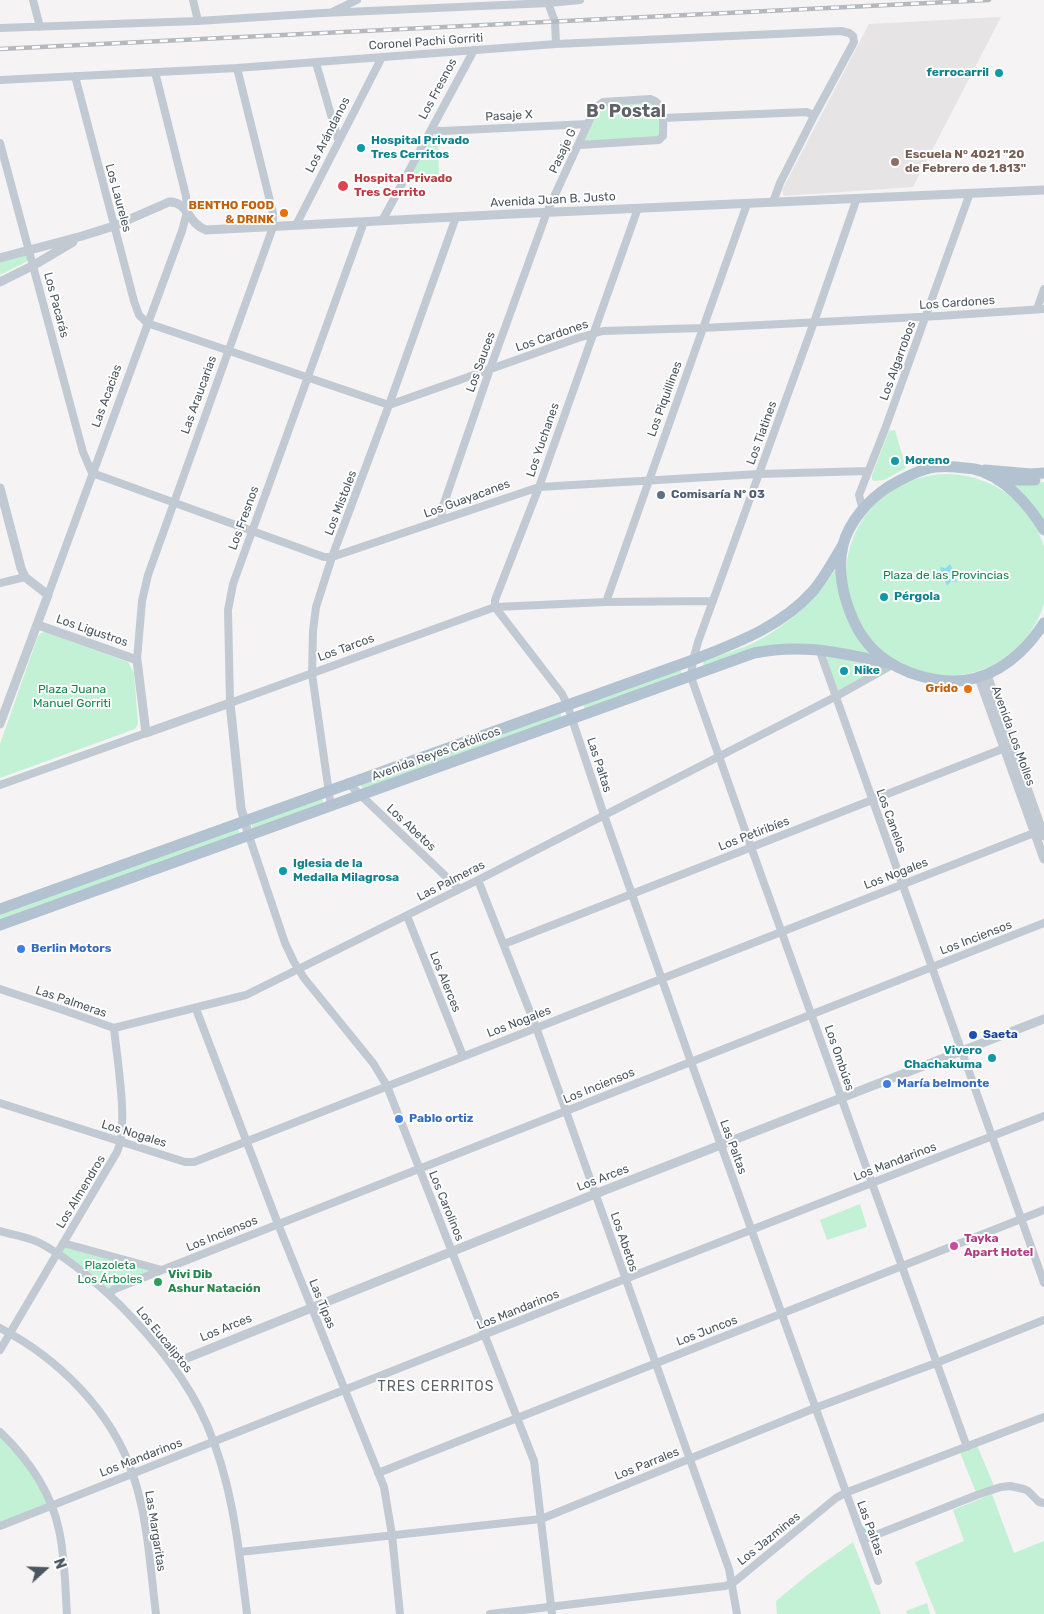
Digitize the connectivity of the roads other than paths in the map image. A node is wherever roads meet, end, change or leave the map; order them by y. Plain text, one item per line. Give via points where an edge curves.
1 (33, 0) edge
2 (193, 0) edge
3 (359, 0) edge
4 (580, 0) edge
5 (548, 2) edge
6 (360, 12) junction
7 (330, 13) junction
8 (198, 21) junction
9 (40, 27) junction
10 (0, 28) edge
11 (556, 44) junction
12 (474, 50) junction
13 (382, 57) junction
14 (316, 62) junction
15 (237, 68) junction
16 (155, 72) junction
17 (75, 76) junction
18 (0, 80) edge
19 (814, 116) junction
20 (663, 118) junction
21 (588, 124) junction
22 (431, 130) junction
23 (338, 139) junction
24 (0, 143) edge
25 (579, 144) junction
26 (1044, 190) edge
27 (970, 193) junction
28 (857, 198) junction
29 (773, 202) junction
30 (747, 204) junction
31 (638, 208) junction
32 (187, 212) junction
33 (547, 212) junction
34 (456, 217) junction
35 (382, 221) junction
36 (364, 222) junction
37 (296, 225) junction
38 (114, 226) junction
39 (273, 227) junction
40 (82, 236) junction
41 (30, 250) junction
42 (0, 258) edge
43 (34, 265) junction
44 (0, 282) edge
45 (1044, 290) edge
46 (1040, 309) edge
47 (926, 317) junction
48 (814, 322) junction
49 (147, 323) junction
50 (702, 328) junction
51 (593, 333) junction
52 (229, 350) junction
53 (490, 369) junction
54 (308, 378) junction
55 (389, 405) junction
56 (976, 469) junction
57 (868, 471) junction
58 (1044, 472) edge
59 (92, 473) junction
60 (758, 474) junction
61 (1044, 479) edge
62 (998, 480) junction
63 (647, 481) junction
64 (539, 486) junction
65 (0, 488) edge
66 (174, 502) junction
67 (864, 507) junction
68 (441, 520) junction
69 (1044, 530) edge
70 (252, 531) junction
71 (843, 545) junction
72 (332, 557) junction
73 (25, 576) junction
74 (0, 583) edge
75 (48, 595) junction
76 (713, 601) junction
77 (606, 602) junction
78 (494, 606) junction
79 (1044, 623) edge
80 (38, 625) junction
81 (819, 649) junction
82 (138, 660) junction
83 (692, 660) junction
84 (890, 664) junction
85 (312, 674) junction
86 (983, 676) junction
87 (691, 677) junction
88 (835, 697) junction
89 (230, 703) junction
90 (567, 704) junction
91 (572, 719) junction
92 (0, 724) edge
93 (146, 733) junction
94 (1008, 747) junction
95 (719, 756) junction
96 (348, 783) junction
97 (0, 785) edge
98 (328, 790) junction
99 (360, 796) junction
100 (872, 801) junction
101 (331, 807) junction
102 (604, 815) junction
103 (244, 820) junction
104 (1041, 831) edge
105 (248, 836) junction
106 (751, 847) junction
107 (1044, 859) edge
108 (478, 880) junction
109 (902, 884) junction
110 (459, 889) junction
111 (632, 894) junction
112 (0, 909) edge
113 (407, 916) junction
114 (1044, 923) edge
115 (0, 925) edge
116 (781, 931) junction
117 (504, 944) junction
118 (932, 967) junction
119 (299, 970) junction
120 (662, 978) junction
121 (0, 989) edge
122 (196, 1008) junction
123 (812, 1015) junction
124 (1044, 1019) edge
125 (536, 1027) junction
126 (114, 1028) junction
127 (962, 1052) junction
128 (463, 1056) junction
129 (691, 1062) junction
130 (387, 1086) junction
131 (842, 1099) junction
132 (0, 1104) edge
133 (566, 1111) junction
134 (1044, 1116) edge
135 (992, 1136) junction
136 (247, 1141) junction
137 (121, 1142) junction
138 (721, 1146) junction
139 (419, 1168) junction
140 (871, 1183) junction
141 (595, 1194) junction
142 (1044, 1210) edge
143 (1021, 1219) junction
144 (278, 1224) junction
145 (751, 1230) junction
146 (0, 1231) edge
147 (63, 1243) junction
148 (452, 1251) junction
149 (56, 1254) junction
150 (901, 1266) junction
151 (162, 1270) junction
152 (625, 1279) junction
153 (1044, 1283) edge
154 (108, 1294) junction
155 (312, 1307) junction
156 (781, 1314) junction
157 (1044, 1320) edge
158 (0, 1328) edge
159 (10, 1333) junction
160 (486, 1335) junction
161 (0, 1350) edge
162 (655, 1363) junction
163 (936, 1363) junction
164 (172, 1364) junction
165 (344, 1390) junction
166 (815, 1408) junction
167 (517, 1417) junction
168 (1044, 1417) edge
169 (0, 1432) edge
170 (214, 1442) junction
171 (967, 1447) junction
172 (690, 1460) junction
173 (133, 1473) junction
174 (378, 1473) junction
175 (845, 1493) junction
176 (1044, 1503) edge
177 (51, 1505) junction
178 (541, 1519) junction
179 (0, 1526) edge
180 (392, 1535) junction
181 (863, 1540) junction
182 (240, 1552) junction
183 (878, 1581) dead end
184 (732, 1583) junction
185 (552, 1611) edge
186 (68, 1614) edge
187 (156, 1614) edge
188 (247, 1614) edge
189 (400, 1614) edge
190 (490, 1614) edge
191 (737, 1614) edge

1 - 9 street
2 - 8 street
3 - 6 street
3 - 7 street
4 - 5 street
5 - 6 street
5 - 11 street via 555,22
6 - 7 street
7 - 8 street
8 - 9 street
9 - 10 street
11 - 12 street, Coronel Pachi Gorriti
11 - 19 street, Coronel Pachi Gorriti via 849,33 854,36 854,42
12 - 13 street, Coronel Pachi Gorriti
12 - 22 street, Los Fresnos
13 - 14 street, Coronel Pachi Gorriti
13 - 23 street, Los Arándanos
14 - 15 street, Coronel Pachi Gorriti
14 - 23 street
15 - 16 street, Coronel Pachi Gorriti
15 - 39 street, Las Araucarias via 273,213
16 - 17 street, Coronel Pachi Gorriti
16 - 32 street, Las Acacias via 186,196
17 - 18 street, Coronel Pachi Gorriti
17 - 38 street, Los Laureles
19 - 20 street via 806,112
19 - 29 street
20 - 21 street, Pasaje G via 660,105 654,100 603,102 595,108
20 - 25 street via 663,136 657,141
21 - 22 street, Pasaje X
21 - 25 street, Pasaje G
22 - 35 street, Los Fresnos
23 - 37 street, Los Arándanos
24 - 41 street, Los Pacarás
25 - 33 street, Pasaje G
26 - 27 street, Avenida Juan B. Justo
27 - 28 street, Avenida Juan B. Justo
27 - 47 street, Los Algarrobos
28 - 29 street, Avenida Juan B. Justo
28 - 48 street, Los Tiatines
29 - 30 street, Avenida Juan B. Justo
30 - 31 street, Avenida Juan B. Justo
30 - 50 street, Los Piquillines
31 - 33 street, Avenida Juan B. Justo
31 - 51 street, Los Yuchanes
32 - 38 street, Avenida Juan B. Justo via 176,202 169,202
32 - 39 street, Avenida Juan B. Justo via 199,228 206,230
32 - 49 street, Las Acacias
33 - 34 street, Avenida Juan B. Justo
33 - 53 street, Los Sauces
34 - 35 street, Avenida Juan B. Justo
34 - 55 street, Los Mistoles
35 - 36 street, Avenida Juan B. Justo
36 - 37 street, Avenida Juan B. Justo
36 - 54 street, Los Fresnos
37 - 39 street, Avenida Juan B. Justo
38 - 40 street, Avenida Juan B. Justo
38 - 49 street, Los Laureles via 134,301 139,315
39 - 52 street, Las Araucarias
40 - 41 street, Avenida Juan B. Justo
40 - 43 street, Avenida Juan B. Justo
41 - 42 street, Avenida Juan B. Justo
41 - 43 street, Los Pacarás
43 - 44 street, Avenida Juan B. Justo
43 - 59 street, Los Pacarás via 83,452
45 - 46 street
46 - 47 street, Los Cardones
47 - 48 street, Los Cardones
47 - 57 street, Los Algarrobos
48 - 50 street, Los Cardones
48 - 60 street, Los Tiatines
49 - 52 street
49 - 59 street, Las Acacias
50 - 51 street, Los Cardones
50 - 63 street, Los Piquillines
51 - 53 street, Los Cardones
51 - 64 street, Los Yuchanes
52 - 54 street
52 - 66 street, Las Araucarias
53 - 55 street, Los Cardones
53 - 68 street, Los Sauces
54 - 55 street
54 - 70 street, Los Fresnos
55 - 72 street, Los Mistoles
56 - 58 main road
56 - 62 main road
56 - 67 main road, Avenida Reyes Católicos via 948,466 926,469 898,481
57 - 60 street, Los Guayacanes
57 - 67 street, Los Algarrobos via 859,495
59 - 66 street
59 - 75 street, Las Acacias
60 - 63 street, Los Guayacanes
60 - 76 street, Los Tiatines
61 - 62 main road
62 - 69 main road via 1023,500
63 - 64 street, Los Guayacanes
63 - 77 street, Los Piquillines
64 - 68 street, Los Guayacanes
64 - 78 street, Los Yuchanes
65 - 73 street
66 - 70 street
66 - 82 street, Las Araucarias via 144,588
67 - 71 main road, Avenida Reyes Católicos
68 - 72 street, Los Guayacanes
70 - 72 street
70 - 89 street, Los Fresnos via 233,584 228,610
71 - 83 main road, Avenida Reyes Católicos via 820,582 789,612 762,630
71 - 84 main road via 844,598 862,637
72 - 85 street, Los Mistoles via 314,618
73 - 74 street
73 - 75 street
75 - 80 street, Las Acacias
76 - 77 street, Los Tarcos
76 - 83 street, Los Tiatines
77 - 78 street, Los Tarcos
78 - 85 street, Los Tarcos
78 - 90 street
79 - 86 main road via 1009,663
80 - 82 street, Los Ligustros
80 - 92 street, Las Acacias
81 - 84 main road, Avenida Reyes Católicos
81 - 87 main road, Avenida Reyes Católicos via 764,652
81 - 88 street, Los Canelos
82 - 93 street, Las Araucarias
83 - 87 street, Los Tiatines
83 - 90 main road, Avenida Reyes Católicos
84 - 86 main road via 924,678 956,681
84 - 88 street, Las Palmeras
85 - 89 street, Los Tarcos
85 - 98 street, Los Mistoles
86 - 94 street, Avenida Los Molles
87 - 91 main road, Avenida Reyes Católicos
87 - 95 street, Los Ombúes
88 - 95 street, Las Palmeras
88 - 100 street, Los Canelos
89 - 93 street, Los Tarcos
89 - 103 street, Los Fresnos
90 - 91 street
90 - 96 main road, Avenida Reyes Católicos
91 - 99 main road, Avenida Reyes Católicos
91 - 102 street, Las Paltas
93 - 97 street, Los Tarcos
94 - 100 street, Los Petiribíes
94 - 104 street, Avenida Los Molles
95 - 102 street, Las Palmeras
95 - 106 street, Los Ombúes
96 - 98 main road, Avenida Reyes Católicos
96 - 99 street, Los Abetos
98 - 101 street, Los Mistoles
98 - 103 main road, Avenida Reyes Católicos
99 - 101 main road, Avenida Reyes Católicos
99 - 110 street, Los Abetos
100 - 106 street, Los Petiribíes
100 - 109 street, Los Canelos
101 - 105 main road, Avenida Reyes Católicos
102 - 108 street, Las Palmeras
102 - 111 street, Las Paltas
103 - 105 street, Los Fresnos
103 - 112 main road, Avenida Reyes Católicos
104 - 107 street, Avenida Los Molles
104 - 109 street, Los Nogales
105 - 115 main road, Avenida Reyes Católicos
105 - 119 street, Los Carolinos via 285,943
106 - 111 street, Los Petiribíes
106 - 116 street, Los Ombúes
108 - 110 street, Las Palmeras
108 - 117 street, Los Abetos
109 - 116 street, Los Nogales
109 - 118 street, Los Canelos
110 - 113 street, Las Palmeras
111 - 117 street, Los Petiribíes
111 - 120 street, Las Paltas
113 - 119 street, Las Palmeras
113 - 128 street, Los Alerces
114 - 118 street, Los Inciensos
116 - 120 street, Los Nogales
116 - 123 street, Los Ombúes
117 - 125 street, Los Abetos
118 - 123 street, Los Inciensos
118 - 127 street, Los Canelos
119 - 122 street, Las Palmeras via 246,996
119 - 130 street, Los Carolinos via 373,1063
120 - 125 street, Los Nogales
120 - 129 street, Las Paltas
121 - 126 street, Las Palmeras
122 - 126 street, Las Palmeras
122 - 136 street, Las Tipas
123 - 129 street, Los Inciensos
123 - 131 street, Los Ombúes
124 - 127 street, Los Arces
125 - 128 street, Los Nogales
125 - 133 street, Los Abetos
126 - 137 street, Los Almendros via 123,1124
127 - 131 street, Los Arces
127 - 135 street, Los Canelos
128 - 130 street, Los Nogales
129 - 133 street, Los Inciensos
129 - 138 street, Las Paltas
130 - 136 street, Los Nogales
130 - 139 street, Los Carolinos
131 - 138 street, Los Arces
131 - 140 street, Los Ombúes
132 - 137 street, Los Nogales
133 - 139 street, Los Inciensos
133 - 141 street, Los Abetos
134 - 135 street, Los Mandarinos
135 - 140 street, Los Mandarinos
135 - 143 street, Los Canelos
136 - 137 street, Los Nogales via 190,1162
136 - 144 street, Las Tipas
137 - 147 street, Los Almendros
138 - 141 street, Los Arces
138 - 145 street, Las Paltas
139 - 144 street, Los Inciensos
139 - 148 street, Los Carolinos
140 - 145 street, Los Mandarinos
140 - 150 street, Los Ombúes
141 - 148 street, Los Arces
141 - 152 street, Los Abetos
142 - 143 street, Los Juncos
143 - 150 street, Los Juncos
143 - 153 street, Los Canelos
144 - 151 street, Los Inciensos
144 - 155 street, Las Tipas
145 - 152 street, Los Mandarinos
145 - 156 street, Las Paltas
146 - 149 street, Los Eucaliptos via 39,1243
147 - 149 street, Los Almendros
147 - 151 street
148 - 155 street, Los Arces
148 - 160 street, Los Carolinos
149 - 154 street, Los Eucaliptos
149 - 159 street, Los Almendros
150 - 156 street, Los Juncos
150 - 163 street, Los Ombúes
151 - 154 street, Los Inciensos
152 - 160 street, Los Mandarinos
152 - 162 street, Los Abetos
154 - 164 street, Los Eucaliptos
155 - 164 street, Los Arces
155 - 165 street, Las Tipas
156 - 162 street, Los Juncos
156 - 166 street, Las Paltas
157 - 163 street, Los Parrales
158 - 159 street, Las Margaritas
159 - 161 street, Los Almendros
159 - 173 street, Las Margaritas via 54,1364 80,1389 109,1425
160 - 165 street, Los Mandarinos
160 - 167 street, Los Carolinos
162 - 167 street, Los Juncos
162 - 172 street, Los Abetos
163 - 166 street, Los Parrales
163 - 171 street, Los Ombúes
164 - 170 street, Los Eucaliptos via 203,1416
165 - 170 street, Los Mandarinos
165 - 174 street, Las Tipas
166 - 172 street, Los Parrales
166 - 175 street, Las Paltas
167 - 174 street, Los Juncos
167 - 178 street, Los Carolinos via 534,1461
168 - 171 street, Los Jazmines
169 - 177 street via 34,1472
170 - 173 street, Los Mandarinos
170 - 182 street, Los Eucaliptos via 227,1485
171 - 175 street, Los Jazmines
172 - 178 street, Los Parrales
172 - 184 street, Los Abetos
173 - 177 street, Los Mandarinos
173 - 187 street, Las Margaritas via 146,1528
174 - 180 street, Las Tipas via 386,1495
175 - 181 street, Las Paltas
175 - 184 street, Los Jazmines
176 - 181 street via 1028,1491 1001,1487
177 - 179 street, Los Mandarinos
177 - 186 street via 59,1529
178 - 180 street, Los Parrales
178 - 185 street, Los Carolinos
180 - 182 street, Los Parrales
180 - 189 street, Las Tipas
181 - 183 street, Las Paltas
182 - 188 street, Los Eucaliptos
184 - 185 street, Los Jazmines
184 - 191 street, Los Abetos
185 - 190 street, Los Jazmines

